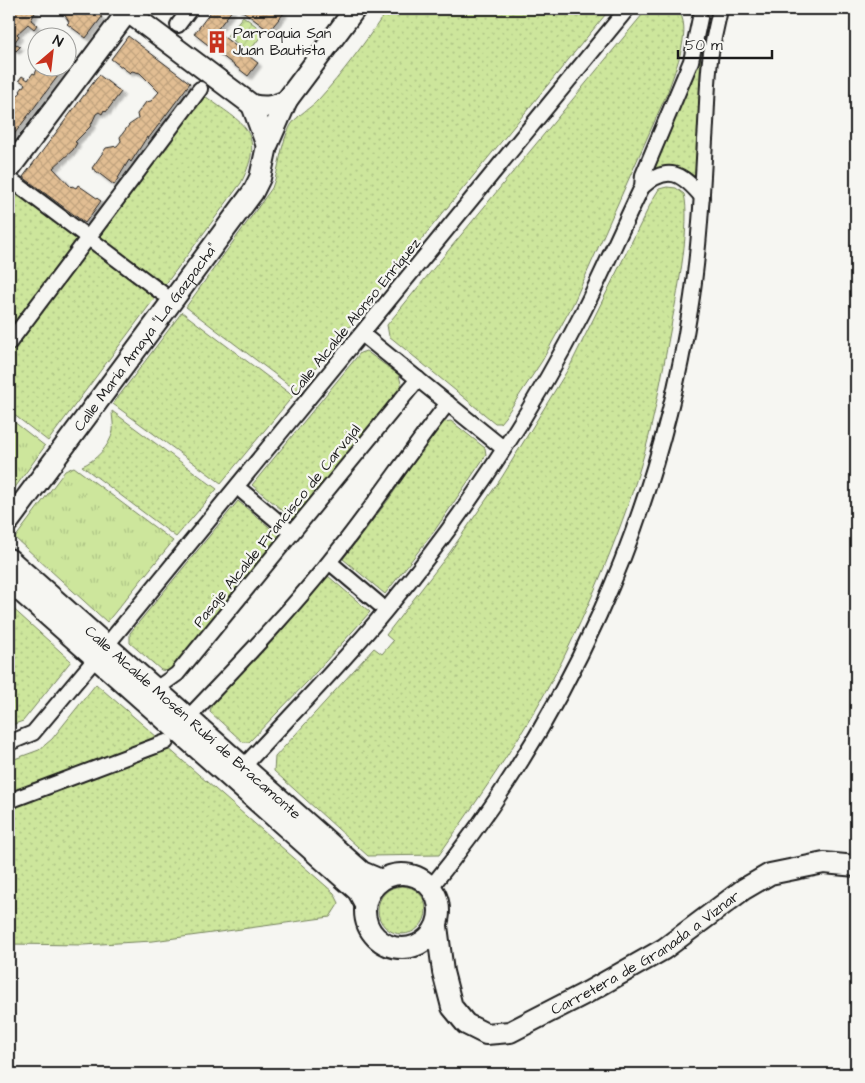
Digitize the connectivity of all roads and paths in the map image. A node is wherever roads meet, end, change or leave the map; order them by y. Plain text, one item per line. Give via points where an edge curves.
1 (190, 9) edge
2 (627, 9) edge
3 (720, 9) edge
4 (126, 10) edge
5 (355, 10) edge
6 (699, 14) edge
7 (178, 26) dead end
8 (710, 58) junction
9 (200, 89) dead end
10 (287, 100) junction
11 (252, 105) junction
12 (267, 146) junction
13 (11, 175) edge
14 (642, 187) junction
15 (702, 197) junction
16 (88, 238) junction
17 (162, 294) dead end
18 (362, 334) junction
19 (9, 343) edge
20 (418, 379) junction
21 (448, 403) junction
22 (503, 448) junction
23 (243, 492) dead end
24 (9, 521) edge
25 (287, 529) dead end
26 (9, 559) edge
27 (334, 566) dead end
28 (9, 581) edge
29 (380, 604) dead end
30 (101, 652) junction
31 (156, 689) junction
32 (188, 718) junction
33 (9, 742) edge
34 (166, 742) dead end
35 (243, 767) junction
36 (9, 801) edge
37 (856, 866) edge
38 (381, 880) junction
39 (431, 887) junction
40 (365, 904) junction
41 (437, 926) junction
42 (408, 948) junction
43 (443, 972) junction

1 - 7 street
2 - 18 street, Calle Alcalde Alonso Enríquez
3 - 8 street
4 - 11 main road
4 - 13 main road
5 - 10 main road, Calle María Amaya "La Gazpacha"
6 - 8 street
6 - 14 street via 691,61 643,175
8 - 15 street
9 - 16 street
10 - 11 main road via 265,108
10 - 12 main road, Calle María Amaya "La Gazpacha"
11 - 12 main road
12 - 24 main road, Calle María Amaya "La Gazpacha" via 260,178 253,192
13 - 16 street
14 - 15 street via 651,178 675,173
14 - 22 street via 584,310
15 - 39 street via 690,310 662,440 631,538 608,597 575,667 511,778
16 - 17 street
16 - 19 street
18 - 20 street
18 - 30 street, Calle Alcalde Alonso Enríquez
20 - 21 street
20 - 31 street, Pasaje Alcalde Francisco de Carvajal via 177,674
21 - 22 street
21 - 32 street via 329,562 273,628
22 - 35 street via 387,610 332,674
23 - 25 street
26 - 30 main road, Calle Alcalde Mosén Rubí de Bracamonte
27 - 29 street
28 - 30 main road, Calle Alcalde Mosén Rubí de Bracamonte
30 - 31 main road, Calle Alcalde Mosén Rubí de Bracamonte
30 - 33 street, Calle Alcalde Alonso Enríquez via 33,733
30 - 40 main road, Calle Alcalde Mosén Rubí de Bracamonte via 358,891
31 - 32 main road, Calle Alcalde Mosén Rubí de Bracamonte
32 - 35 main road, Calle Alcalde Mosén Rubí de Bracamonte
34 - 36 street
35 - 38 main road, Calle Alcalde Mosén Rubí de Bracamonte via 362,872
37 - 43 main road, Carretera de Granada a Víznar via 824,863 770,874 744,889 664,949 510,1032 486,1034 466,1024 452,1007
38 - 39 main road via 408,874
38 - 40 main road via 369,893
39 - 41 main road via 440,904
40 - 42 main road via 368,925 374,935 397,948
41 - 42 main road via 428,939
41 - 43 main road
42 - 43 main road via 426,955

